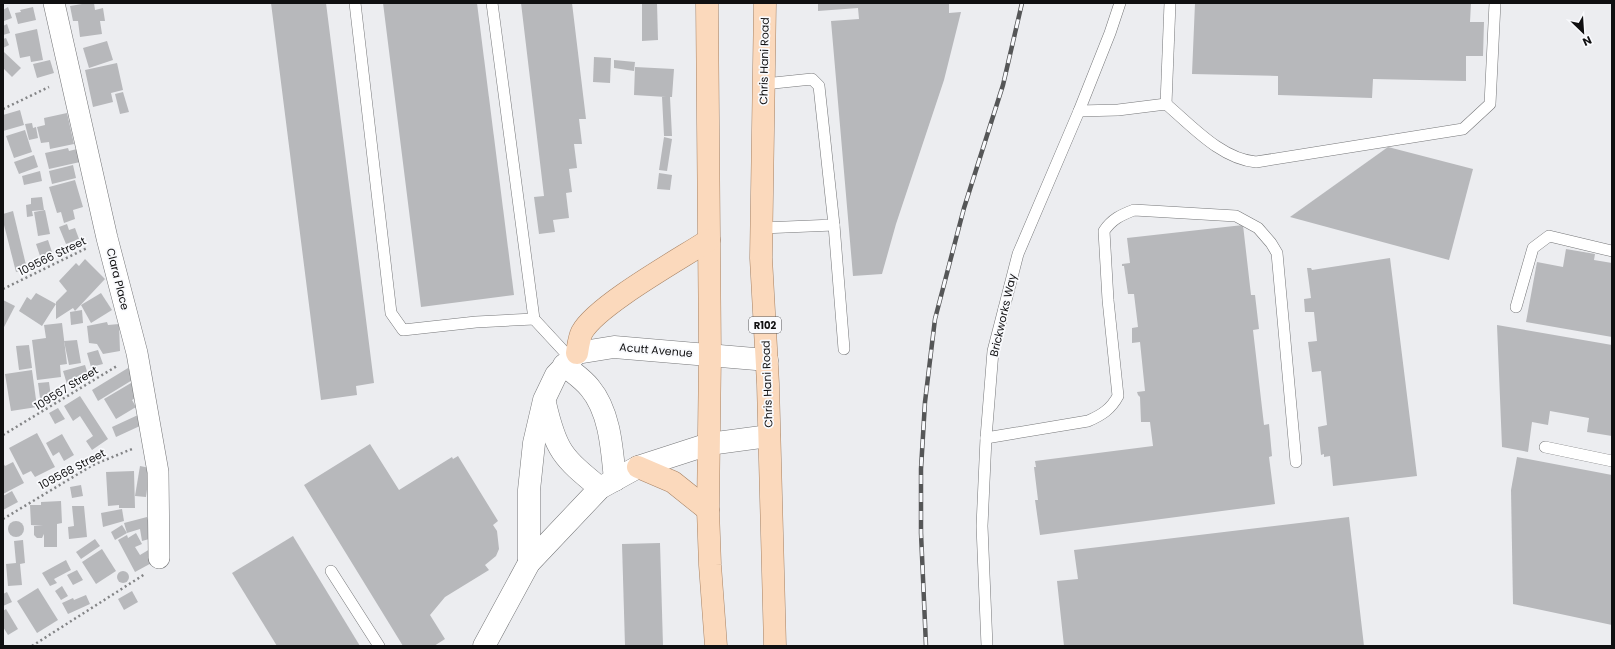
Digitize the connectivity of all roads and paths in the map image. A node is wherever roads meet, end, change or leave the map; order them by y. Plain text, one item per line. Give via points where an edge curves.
1 (54, 3) edge
2 (355, 3) edge
3 (492, 3) edge
4 (707, 3) edge
5 (765, 3) edge
6 (1120, 3) edge
7 (1170, 3) edge
8 (1495, 3) edge
9 (71, 76) junction
10 (764, 84) junction
11 (1166, 104) junction
12 (3, 109) edge
13 (1079, 111) junction
14 (834, 225) junction
15 (761, 228) junction
16 (107, 238) junction
17 (709, 240) junction
18 (1612, 251) edge
19 (3, 290) edge
20 (1516, 307) dead end
21 (534, 319) junction
22 (844, 349) dead end
23 (137, 353) junction
24 (710, 355) junction
25 (571, 359) junction
26 (766, 360) junction
27 (544, 400) junction
28 (3, 435) edge
29 (769, 436) junction
30 (986, 438) junction
31 (152, 440) junction
32 (709, 444) junction
33 (1545, 447) dead end
34 (1612, 461) edge
35 (1296, 462) dead end
36 (638, 467) junction
37 (607, 484) junction
38 (708, 510) junction
39 (3, 519) edge
40 (159, 558) joint
41 (529, 563) junction
42 (331, 571) dead end
43 (32, 646) edge
44 (379, 646) edge
45 (484, 646) edge
46 (716, 646) edge
47 (775, 646) edge
48 (987, 646) edge

1 - 9 street, Clara Place
2 - 21 lane via 391,313 404,330
3 - 21 lane
4 - 17 main road
5 - 10 main road, Chris Hani Road / R102
6 - 13 lane, Brickworks Way
7 - 11 lane
8 - 11 lane via 1490,104 1463,129 1256,162 1243,161 1226,152
9 - 12 path
9 - 16 street, Clara Place
10 - 14 lane via 812,80 819,86
10 - 15 main road, Chris Hani Road / R102
11 - 13 lane via 1118,110
13 - 30 lane, Brickworks Way via 1018,254 993,351
14 - 15 lane
14 - 22 lane
15 - 26 main road, Chris Hani Road / R102
16 - 19 path, 109566 Street
16 - 23 street, Clara Place
17 - 24 main road
17 - 25 main road via 620,297 597,316 582,332
18 - 20 lane via 1549,236 1542,239 1533,248
21 - 25 lane
23 - 28 path, 109567 Street
23 - 31 street, Clara Place
24 - 25 street, Acutt Avenue via 614,347
24 - 26 street, Acutt Avenue
24 - 32 main road
25 - 27 street via 556,374
25 - 37 street via 604,414 612,445
26 - 29 main road, Chris Hani Road / R102
27 - 37 street via 559,449 572,466
27 - 41 street via 534,443 529,490
29 - 32 street
29 - 47 main road, Chris Hani Road / R102
30 - 35 lane via 1088,421 1113,406 1118,396 1104,230 1110,222 1134,210 1236,216 1258,228 1277,253
30 - 48 lane, Brickworks Way via 982,526
31 - 39 path, 109568 Street via 93,465
31 - 40 street, Clara Place via 158,472
32 - 36 street
32 - 38 main road
33 - 34 lane
36 - 37 street
36 - 38 main road via 673,482
37 - 41 street
38 - 46 main road
40 - 43 path via 152,569
41 - 45 street
42 - 44 lane

